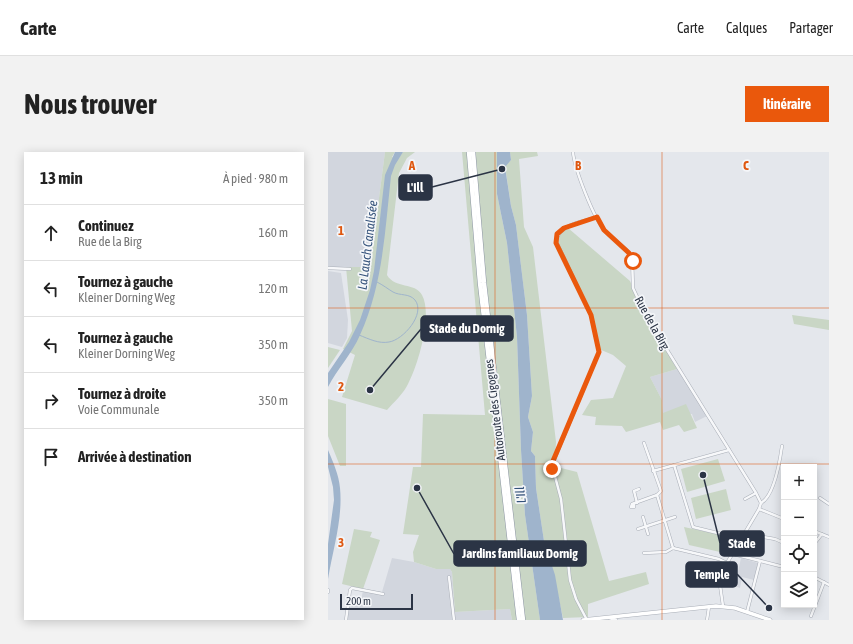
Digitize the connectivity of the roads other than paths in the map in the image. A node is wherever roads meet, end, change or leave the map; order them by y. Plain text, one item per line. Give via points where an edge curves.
1 (469, 152) edge
2 (473, 152) edge
3 (574, 152) edge
4 (597, 217) junction
5 (328, 268) edge
6 (350, 269) dead end
7 (644, 443) dead end
8 (782, 446) dead end
9 (729, 450) junction
10 (674, 465) junction
11 (653, 471) junction
12 (639, 489) dead end
13 (756, 493) junction
14 (657, 496) junction
15 (820, 498) dead end
16 (745, 499) dead end
17 (761, 503) junction
18 (829, 504) edge
19 (759, 509) junction
20 (643, 517) dead end
21 (675, 517) dead end
22 (781, 518) edge
23 (664, 520) junction
24 (646, 525) junction
25 (638, 529) dead end
26 (817, 532) edge
27 (648, 534) dead end
28 (745, 534) junction
29 (822, 534) junction
30 (829, 537) edge
31 (742, 539) junction
32 (817, 540) edge
33 (781, 542) edge
34 (673, 548) junction
35 (644, 553) dead end
36 (732, 554) junction
37 (760, 561) junction
38 (727, 563) junction
39 (781, 566) edge
40 (449, 577) dead end
41 (817, 578) edge
42 (824, 582) junction
43 (829, 585) edge
44 (383, 594) dead end
45 (709, 606) junction
46 (723, 606) junction
47 (747, 612) junction
48 (811, 616) dead end
49 (619, 618) edge
50 (346, 620) edge
51 (454, 620) edge
52 (519, 620) edge
53 (523, 620) edge
54 (583, 620) edge
55 (587, 620) edge
56 (707, 620) edge
57 (770, 620) edge

1 - 52 highway, Autoroute des Cigognes via 480,283
2 - 53 highway, Autoroute des Cigognes via 484,283
3 - 4 street, Rue de la Birg via 576,167
4 - 9 street, Rue de la Birg via 606,232 631,254 632,285 635,295 650,324
4 - 55 street via 564,228 557,234 556,241 591,315 599,352 552,465 561,499 570,580
5 - 6 street
7 - 11 street
8 - 17 street via 777,474 765,500
9 - 10 street
9 - 13 street, Rue de la Birg
10 - 11 street
10 - 31 street via 693,527
11 - 14 street via 661,491
12 - 14 street via 634,491 636,503
13 - 16 street
13 - 17 street, Rue de la Birg
14 - 23 street
15 - 18 street
17 - 19 street
19 - 22 street
19 - 28 street
20 - 24 street
21 - 23 street
23 - 24 street
23 - 34 street
24 - 25 street
24 - 27 street
26 - 29 street
28 - 31 street
28 - 33 street
29 - 30 street
29 - 32 street
31 - 36 street
34 - 35 street via 666,552
34 - 38 street
36 - 37 street
36 - 38 street
37 - 39 street
37 - 47 street
38 - 46 street via 720,580
40 - 51 street
41 - 42 street
42 - 43 street
42 - 48 street
44 - 50 street via 352,588
45 - 46 main road
45 - 49 main road
45 - 56 street
46 - 47 main road
47 - 57 main road
49 - 55 main road
54 - 55 main road

